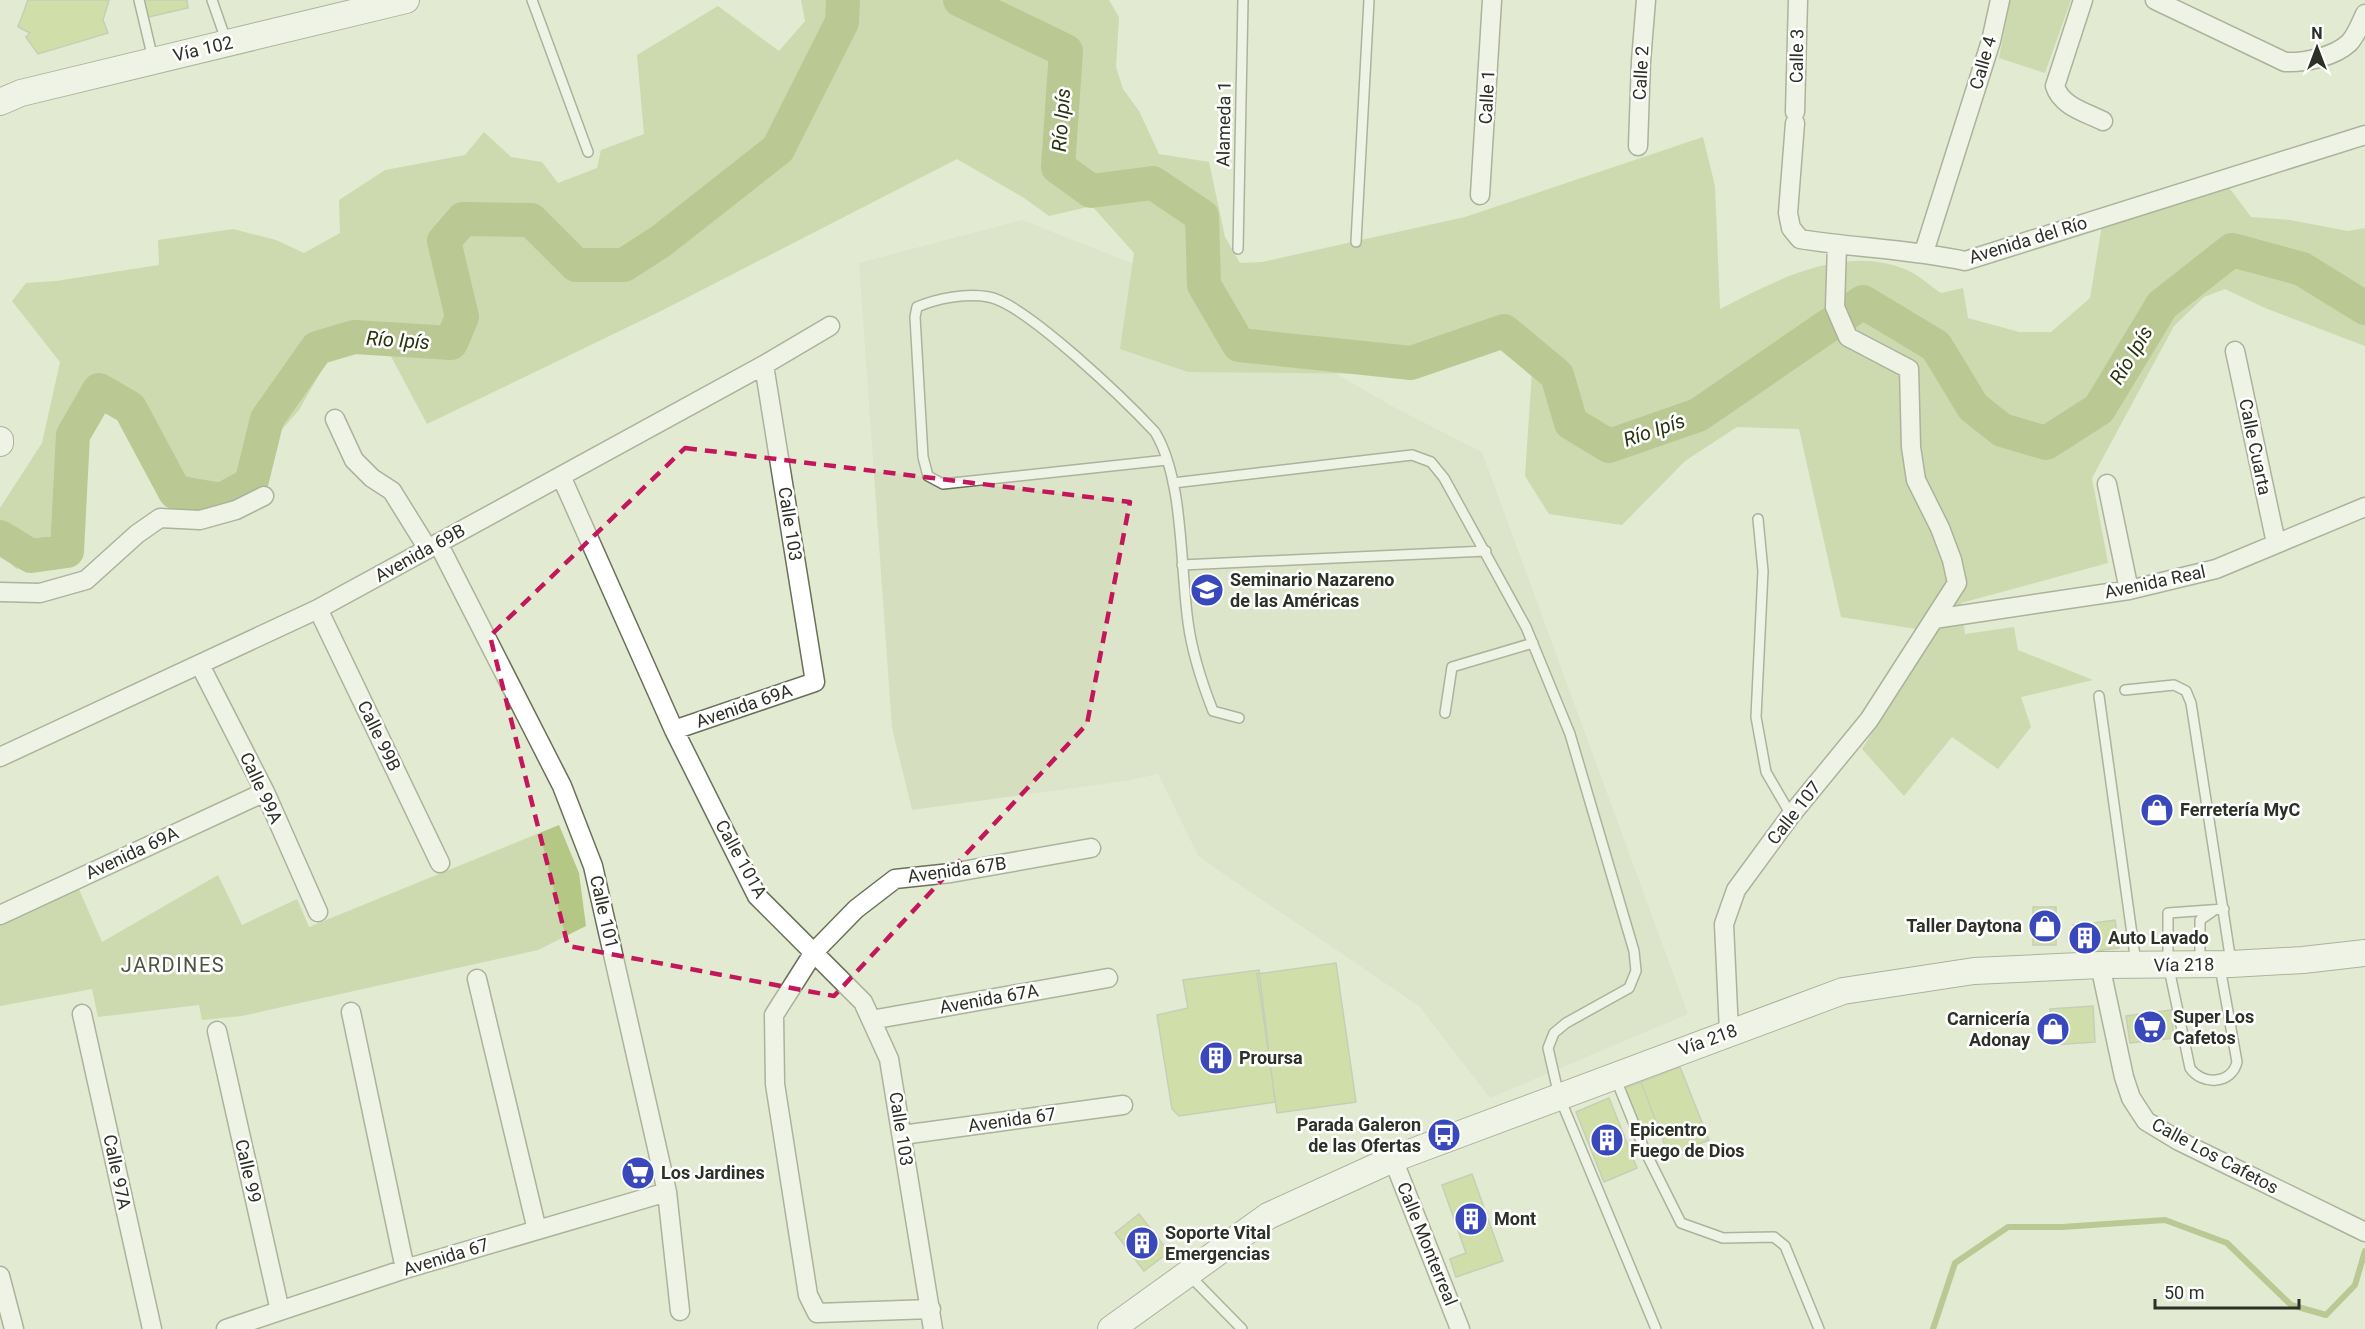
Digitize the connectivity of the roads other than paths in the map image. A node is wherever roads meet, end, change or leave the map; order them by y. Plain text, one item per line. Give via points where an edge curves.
1 (139, 0) edge
2 (212, 0) edge
3 (406, 0) edge
4 (532, 0) edge
5 (1243, 0) edge
6 (1369, 0) edge
7 (1492, 0) edge
8 (1646, 0) edge
9 (1798, 0) edge
10 (2000, 0) edge
11 (2083, 0) edge
12 (2155, 0) edge
13 (2365, 14) edge
14 (228, 44) junction
15 (154, 61) junction
16 (7, 95) edge
17 (1795, 117) joint
18 (2103, 121) dead end
19 (2365, 135) edge
20 (1638, 146) dead end
21 (588, 152) dead end
22 (1480, 195) dead end
23 (1356, 242) dead end
24 (1837, 245) junction
25 (1238, 249) dead end
26 (1924, 252) junction
27 (830, 326) dead end
28 (2235, 351) dead end
29 (764, 365) junction
30 (335, 419) dead end
31 (1167, 460) junction
32 (561, 476) junction
33 (1173, 483) junction
34 (2106, 484) dead end
35 (264, 496) dead end
36 (2365, 507) edge
37 (1758, 519) dead end
38 (2276, 543) junction
39 (433, 546) junction
40 (1486, 551) junction
41 (1182, 565) junction
42 (2129, 590) junction
43 (0, 592) edge
44 (318, 609) junction
45 (1934, 619) junction
46 (1533, 643) junction
47 (201, 665) junction
48 (815, 682) joint
49 (2125, 690) dead end
50 (2099, 696) dead end
51 (1445, 713) dead end
52 (1239, 718) dead end
53 (674, 730) junction
54 (0, 757) edge
55 (265, 792) junction
56 (1791, 815) junction
57 (1091, 848) dead end
58 (440, 864) dead end
59 (2224, 909) junction
60 (2214, 910) junction
61 (318, 912) dead end
62 (0, 915) edge
63 (814, 952) junction
64 (2365, 953) edge
65 (2168, 964) junction
66 (2217, 964) junction
67 (2100, 965) junction
68 (2137, 965) junction
69 (477, 978) dead end
70 (1108, 978) dead end
71 (351, 1012) dead end
72 (82, 1014) dead end
73 (871, 1020) junction
74 (217, 1031) dead end
75 (1729, 1032) junction
76 (1614, 1075) junction
77 (1559, 1096) junction
78 (1123, 1105) dead end
79 (902, 1135) junction
80 (1393, 1159) junction
81 (667, 1192) junction
82 (537, 1230) junction
83 (2365, 1232) edge
84 (405, 1269) junction
85 (1187, 1274) junction
86 (0, 1276) edge
87 (931, 1309) junction
88 (280, 1311) junction
89 (680, 1311) dead end
90 (14, 1329) edge
91 (152, 1329) edge
92 (226, 1329) edge
93 (933, 1329) edge
94 (1112, 1329) edge
95 (1242, 1329) edge
96 (1460, 1329) edge
97 (1656, 1329) edge
98 (1819, 1329) edge

1 - 15 lane
2 - 14 lane
3 - 14 main road, Vía 102
4 - 21 lane
5 - 25 lane, Alameda 1
6 - 23 lane
7 - 22 street, Calle 1
8 - 20 street, Calle 2
9 - 17 street, Calle 3
10 - 26 street, Calle 4
11 - 18 street via 2055,86 2065,102
12 - 13 street via 2285,62 2313,59 2349,43
14 - 15 main road, Vía 102
15 - 16 main road, Vía 102
17 - 24 street, Avenida del Río via 1788,213 1791,228 1800,239
19 - 26 street, Avenida del Río via 1965,261
24 - 26 street, Avenida del Río
24 - 45 street, Calle 107 via 1835,308 1848,337 1908,369 1916,480 1940,528 1957,583
27 - 29 street, Avenida 69B
28 - 38 street, Calle Cuarta
29 - 32 street, Avenida 69B
29 - 48 street, Calle 103
30 - 39 street, Calle 101 via 354,460 392,491
31 - 31 lane via 1155,432 1133,409 1048,332 1007,305 990,297 960,296 917,307 923,457 928,476 943,484
31 - 33 lane
32 - 39 street, Avenida 69B
32 - 53 street, Calle 101A
33 - 40 lane via 1412,455 1431,462 1444,478
33 - 41 lane
34 - 42 street
35 - 43 street via 236,510 201,520 160,518 86,580 40,593
36 - 38 street, Avenida Real
37 - 56 lane via 1763,572 1755,717 1766,772
38 - 42 street, Avenida Real via 2216,569
39 - 44 street, Avenida 69B
39 - 81 street, Calle 101 via 562,786 593,866
40 - 41 lane
40 - 46 lane
41 - 52 lane via 1188,624 1202,683 1213,711
42 - 45 street, Avenida Real
44 - 47 street, Avenida 69B
44 - 58 street, Calle 99B
45 - 56 street, Calle 107 via 1869,720
46 - 51 lane via 1452,667
46 - 77 lane via 1570,734 1634,951 1636,971 1629,988 1566,1023 1554,1034 1548,1048
47 - 54 street, Avenida 69B
47 - 55 street, Calle 99A
48 - 53 street, Avenida 69A
49 - 59 lane via 2174,685 2186,691
50 - 68 lane
53 - 63 street, Calle 101A via 757,896
55 - 61 street, Calle 99A
55 - 62 street, Avenida 69A
56 - 75 street, Calle 107 via 1736,890 1724,924
57 - 63 street, Avenida 67B via 895,879 856,909
59 - 60 lane
59 - 66 lane
60 - 65 lane via 2168,913
60 - 66 lane via 2200,920
63 - 73 street, Calle 103 via 862,1002
63 - 87 street via 774,1015 776,1084 808,1295 817,1313
64 - 66 main road, Vía 218
65 - 66 main road, Vía 218
65 - 66 lane via 2190,1068 2206,1081 2228,1077 2237,1062
65 - 68 main road, Vía 218
67 - 68 main road, Vía 218
67 - 75 main road, Vía 218 via 1974,972 1843,991
67 - 83 street, Calle Los Cafetos via 2124,1077 2131,1098 2146,1121 2179,1142
69 - 82 street
70 - 73 street, Avenida 67A
71 - 84 street
72 - 91 street, Calle 97A
73 - 79 street, Calle 103 via 889,1059
74 - 88 street, Calle 99
75 - 76 main road, Vía 218
76 - 77 main road, Vía 218
76 - 98 lane via 1645,1151 1681,1223 1723,1238 1774,1237 1785,1246
77 - 80 main road, Vía 218
77 - 97 lane
78 - 79 street, Avenida 67
79 - 87 street, Calle 103
80 - 85 main road, Vía 218 via 1268,1216
80 - 96 street, Calle Monterreal
81 - 82 street, Avenida 67
81 - 89 street, Calle 101
82 - 84 street, Avenida 67
84 - 88 street, Avenida 67
85 - 94 main road, Vía 218
85 - 95 lane
86 - 90 street
87 - 93 street, Calle 103
88 - 92 street, Avenida 67

